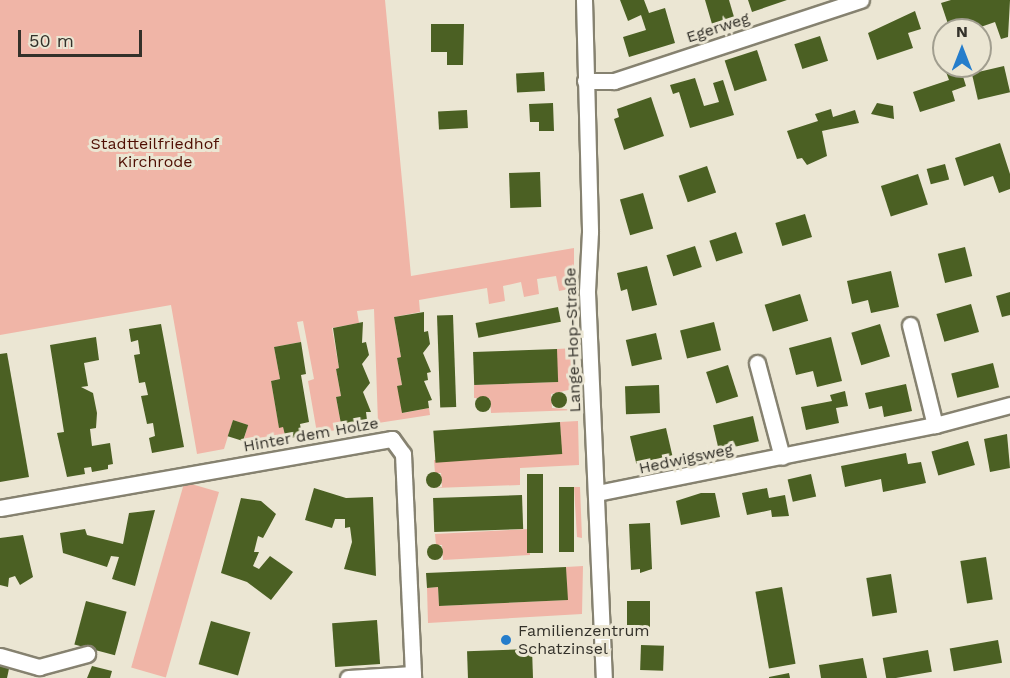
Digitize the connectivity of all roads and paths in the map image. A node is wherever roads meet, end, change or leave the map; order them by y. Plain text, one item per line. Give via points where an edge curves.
1 (584, 0) edge
2 (861, 0) edge
3 (585, 81) junction
4 (910, 326) dead end
5 (757, 363) dead end
6 (1010, 405) edge
7 (935, 425) junction
8 (782, 457) junction
9 (597, 493) junction
10 (0, 508) edge
11 (87, 654) dead end
12 (0, 657) edge
13 (413, 676) edge
14 (348, 678) edge
15 (604, 678) edge

1 - 3 street, Lange-Hop-Straße
2 - 3 street, Egerweg via 614,81
3 - 9 street, Lange-Hop-Straße via 590,232 587,292
4 - 7 street
5 - 8 street
6 - 7 street, Hedwigsweg
7 - 8 street, Hedwigsweg
8 - 9 street, Hedwigsweg
9 - 15 street, Lange-Hop-Straße
10 - 13 street, Hinter dem Holze via 392,439 400,446 404,459
11 - 12 street via 39,668
13 - 14 street, Hinter dem Holze

